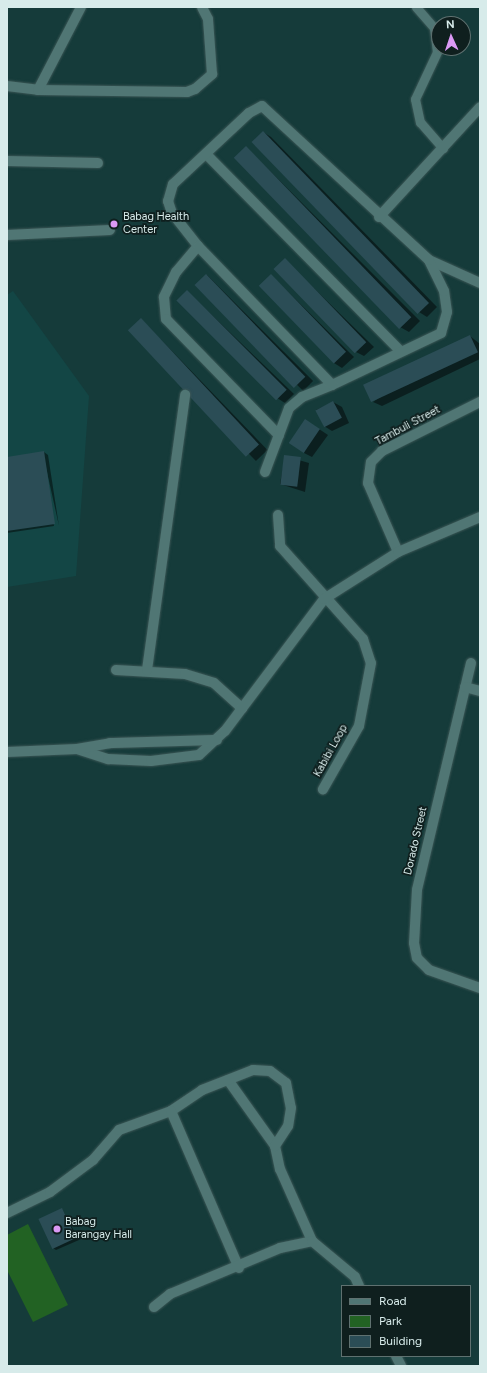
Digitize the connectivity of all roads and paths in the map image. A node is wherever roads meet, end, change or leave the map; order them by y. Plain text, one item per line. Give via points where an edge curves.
1 (81, 7) edge
2 (202, 7) edge
3 (416, 7) edge
4 (7, 86) edge
5 (38, 90) junction
6 (480, 108) edge
7 (443, 148) junction
8 (207, 154) junction
9 (7, 161) edge
10 (98, 163) dead end
11 (379, 217) junction
12 (110, 230) dead end
13 (7, 234) edge
14 (198, 246) junction
15 (429, 260) junction
16 (480, 283) edge
17 (401, 352) junction
18 (332, 385) junction
19 (185, 395) dead end
20 (480, 402) edge
21 (279, 434) junction
22 (265, 472) dead end
23 (278, 515) dead end
24 (480, 516) edge
25 (398, 552) junction
26 (324, 599) junction
27 (471, 663) dead end
28 (116, 670) dead end
29 (147, 670) junction
30 (465, 687) junction
31 (480, 691) edge
32 (242, 708) junction
33 (217, 740) junction
34 (76, 749) junction
35 (7, 752) edge
36 (323, 789) dead end
37 (480, 988) edge
38 (228, 1080) junction
39 (171, 1111) junction
40 (275, 1146) junction
41 (7, 1213) edge
42 (312, 1241) junction
43 (239, 1268) junction
44 (359, 1285) edge
45 (154, 1307) dead end
46 (396, 1357) edge
47 (401, 1366) edge

1 - 5 street
2 - 5 street via 208,19 212,74 195,89 187,92
3 - 7 lane via 434,28 437,52 415,99 420,122
4 - 5 street
6 - 7 street
7 - 11 street
8 - 11 street via 249,113 262,106 272,112
8 - 14 street via 173,184 168,201 172,213
8 - 17 street
9 - 10 street
11 - 15 street
12 - 13 street
14 - 18 street
14 - 21 street via 176,272 164,297 162,308 166,319
15 - 16 street
15 - 17 street via 444,291 447,312 441,333
17 - 18 street
18 - 21 street via 302,397 289,408
19 - 29 street
20 - 25 street, Tambuli Street via 382,451 370,462 368,483
21 - 22 street
23 - 26 street, Kabibi Loop via 280,546
24 - 25 street
25 - 26 street
26 - 32 street
26 - 36 street, Kabibi Loop via 363,639 371,663 359,726
27 - 30 street, Dorado Street
28 - 29 street
29 - 32 street via 185,674 214,683
30 - 31 street
30 - 37 street, Dorado Street via 417,890 414,943 417,958 429,970
32 - 33 street
33 - 34 street via 110,743
33 - 34 street via 199,755 160,761 108,759
34 - 35 street
38 - 39 street via 202,1090
38 - 40 street
38 - 40 street via 259,1070 270,1071 286,1083 290,1108 288,1126
39 - 41 street via 119,1130 92,1160 50,1192
39 - 43 street
40 - 42 street via 280,1169
42 - 43 street via 280,1248
42 - 44 street via 355,1277
43 - 45 street via 170,1294
46 - 47 street

